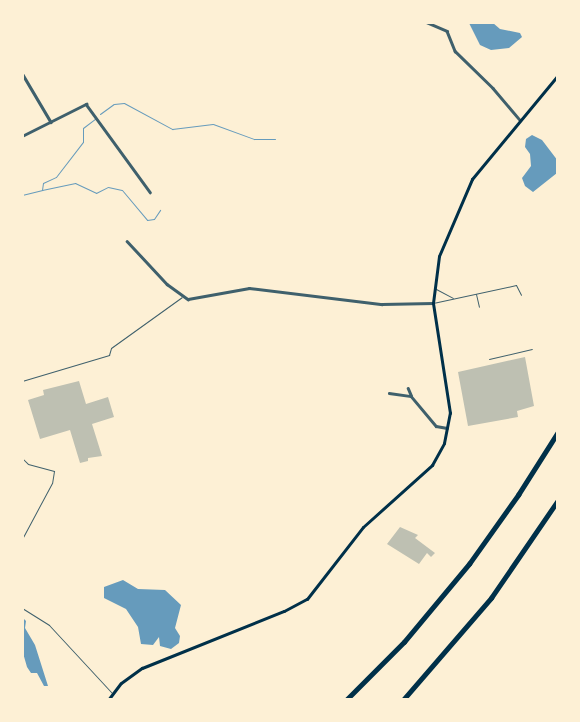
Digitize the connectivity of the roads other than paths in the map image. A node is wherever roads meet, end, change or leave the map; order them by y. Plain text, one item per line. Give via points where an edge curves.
1 (426, 22) edge
2 (22, 73) edge
3 (558, 75) edge
4 (520, 121) junction
5 (51, 122) junction
6 (22, 136) edge
7 (150, 192) dead end
8 (127, 241) dead end
9 (434, 286) junction
10 (476, 293) junction
11 (521, 295) dead end
12 (182, 297) junction
13 (454, 298) junction
14 (432, 303) junction
15 (479, 307) dead end
16 (532, 350) dead end
17 (488, 359) dead end
18 (22, 381) edge
19 (408, 389) dead end
20 (389, 393) dead end
21 (411, 396) junction
22 (448, 428) junction
23 (558, 432) edge
24 (22, 458) edge
25 (558, 500) edge
26 (22, 539) edge
27 (22, 544) edge
28 (22, 548) edge
29 (22, 608) edge
30 (112, 694) junction
31 (108, 700) edge
32 (346, 700) edge
33 (403, 700) edge

1 - 4 street via 447,31 455,52 494,88
2 - 5 street
3 - 4 main road
4 - 9 main road via 465,190 439,256
5 - 6 street
5 - 7 street via 86,104
8 - 12 street
9 - 13 lane via 440,294
9 - 14 main road
10 - 11 lane via 516,285
10 - 13 lane
10 - 15 lane
12 - 14 street via 195,300 249,288 382,304
12 - 18 lane via 111,348 109,355
13 - 14 lane
14 - 22 main road via 449,401
16 - 17 lane
19 - 21 street
20 - 21 street
21 - 22 street via 436,426
22 - 30 main road via 432,465 363,527 307,599 284,612 142,668
23 - 32 highway via 518,496 469,564 404,642
24 - 26 lane via 28,464 54,471 52,483
25 - 33 highway via 491,598
27 - 28 lane
29 - 30 lane via 49,625
30 - 31 main road

